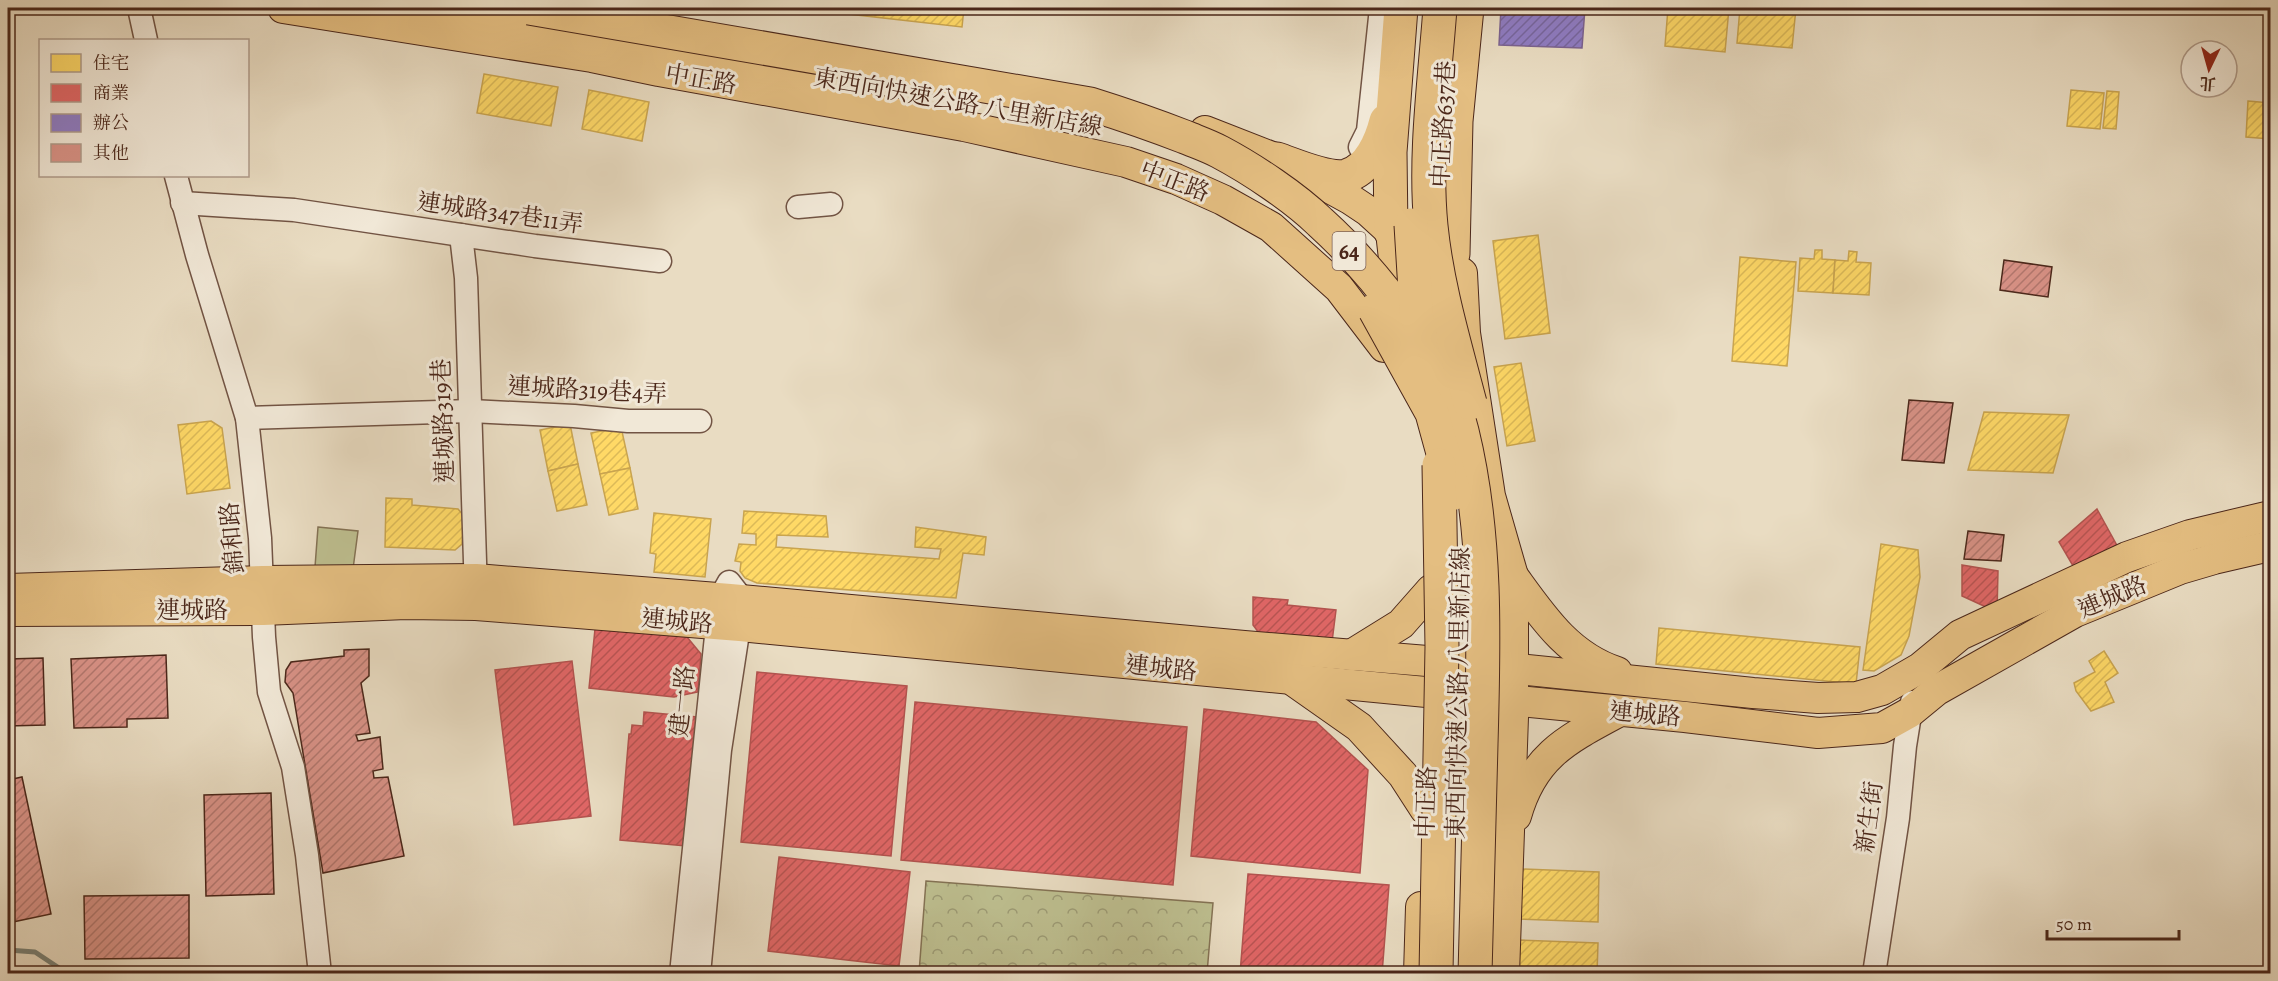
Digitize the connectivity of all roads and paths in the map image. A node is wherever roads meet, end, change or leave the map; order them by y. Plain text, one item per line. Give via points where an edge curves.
1 (139, 8) edge
2 (283, 8) edge
3 (415, 8) edge
4 (457, 8) edge
5 (529, 8) edge
6 (556, 8) edge
7 (1381, 8) edge
8 (1401, 8) edge
9 (1420, 8) edge
10 (1440, 8) edge
11 (1467, 8) edge
12 (1477, 8) edge
13 (590, 19) edge
14 (646, 23) junction
15 (146, 39) edge
16 (1393, 99) junction
17 (1287, 165) junction
18 (1224, 167) junction
19 (176, 177) edge
20 (182, 203) junction
21 (831, 204) dead end
22 (1455, 204) junction
23 (798, 207) dead end
24 (1271, 227) junction
25 (1391, 232) junction
26 (461, 235) junction
27 (1462, 258) junction
28 (660, 261) dead end
29 (1343, 262) junction
30 (1430, 284) junction
31 (1400, 297) junction
32 (1465, 333) junction
33 (1407, 394) junction
34 (1438, 403) junction
35 (1471, 408) junction
36 (471, 411) junction
37 (247, 418) junction
38 (700, 421) dead end
39 (1438, 514) junction
40 (2271, 516) edge
41 (2271, 546) edge
42 (1512, 576) junction
43 (8, 589) edge
44 (1431, 590) junction
45 (476, 592) junction
46 (263, 595) junction
47 (8, 611) edge
48 (730, 612) junction
49 (1473, 628) junction
50 (1351, 655) junction
51 (1441, 662) junction
52 (1501, 667) junction
53 (1920, 668) junction
54 (1292, 681) junction
55 (1645, 681) junction
56 (1440, 694) junction
57 (1500, 700) junction
58 (1620, 711) junction
59 (1909, 714) junction
60 (1425, 809) junction
61 (1508, 845) junction
62 (320, 974) edge
63 (681, 974) edge
64 (699, 974) edge
65 (1419, 974) edge
66 (1436, 974) edge
67 (1453, 974) edge
68 (1461, 974) edge
69 (1474, 974) edge
70 (1486, 974) edge
71 (1504, 974) edge
72 (1874, 974) edge

1 - 15 street
2 - 24 main road, 中正路 via 592,57 964,126 1126,162 1223,200
3 - 67 highway, 東西向快速公路 八里新店線 / 64, bridge via 1078,120 1183,157 1235,186 1315,242 1374,309 1405,363 1432,413 1456,501 1464,572 1464,615
4 - 13 main road, 中正路
5 - 14 highway, 東西向快速公路 八里新店線 / 64, bridge
6 - 14 highway, bridge
7 - 17 street via 1368,132 1360,148 1334,163
8 - 16 highway
9 - 34 highway, bridge via 1410,148 1411,216 1417,323
10 - 35 highway, bridge via 1430,155 1430,224 1438,276
11 - 22 highway via 1456,121
12 - 27 street, 中正路637巷
13 - 14 main road
13 - 18 main road, 中正路 via 897,87 1062,111 1141,132
14 - 17 main road via 1102,96 1183,122
14 - 69 highway, 東西向快速公路 八里新店線 / 64, bridge via 1078,102 1120,114 1219,151 1319,220 1353,255 1407,322 1443,377 1462,430 1472,485 1484,650
16 - 17 highway via 1382,139 1362,166 1348,176
16 - 25 highway
17 - 18 main road
17 - 25 main road via 1368,211
18 - 29 main road, 中正路 via 1297,218
19 - 20 street, 錦和路
20 - 26 street, 連城路347巷11弄 via 294,210
20 - 37 street, 錦和路
21 - 23 street
22 - 27 highway
22 - 30 highway via 1451,262
24 - 29 main road
24 - 33 main road, 中正路 via 1339,288 1385,349
25 - 30 main road
25 - 31 main road
26 - 28 street, 連城路347巷11弄
26 - 36 street, 連城路319巷
27 - 32 main road
29 - 31 main road, 中正路 via 1371,294
30 - 31 main road
30 - 32 main road
31 - 33 main road
32 - 42 main road via 1490,496
33 - 39 main road, 中正路 via 1425,441
34 - 49 highway via 1469,529
34 - 66 highway, bridge via 1442,647
35 - 49 highway, bridge via 1468,487 1477,605
35 - 70 highway via 1490,542
36 - 37 street, 連城路319巷4弄
36 - 38 street, 連城路319巷4弄 via 628,421
36 - 45 street, 連城路319巷
37 - 46 street, 錦和路
39 - 44 main road, 中正路
39 - 51 main road via 1450,609
40 - 53 main road, 連城路 via 2190,535 2127,558 1960,635
41 - 59 main road, 連城路 via 2180,569 2075,612 1937,690
42 - 52 main road
42 - 55 main road via 1551,628 1572,648 1598,665
43 - 46 main road, 連城路
44 - 50 main road via 1401,624
44 - 51 main road, 中正路
45 - 46 main road, 連城路 via 406,604
45 - 48 main road, 連城路
46 - 47 main road, 連城路
46 - 62 street, 錦和路 via 269,692 293,767
48 - 50 main road, 連城路
48 - 54 main road, 連城路
48 - 63 street, 建一路
48 - 64 street, 建一路
49 - 68 highway
50 - 51 main road, 連城路
51 - 52 main road, 連城路
51 - 56 main road, 中正路
52 - 55 main road, 連城路
52 - 57 main road
53 - 55 main road, 連城路 via 1882,690 1857,698 1753,693
53 - 59 street, 新生街
54 - 56 main road, 連城路
54 - 60 main road via 1359,727 1403,775
56 - 57 main road, 連城路
56 - 60 main road, 中正路
57 - 58 main road, 連城路
57 - 61 main road via 1511,770
58 - 59 main road, 連城路 via 1818,733 1882,728
58 - 61 main road via 1571,737 1540,765 1522,792
59 - 72 street, 新生街
60 - 65 main road, 中正路
61 - 71 main road

